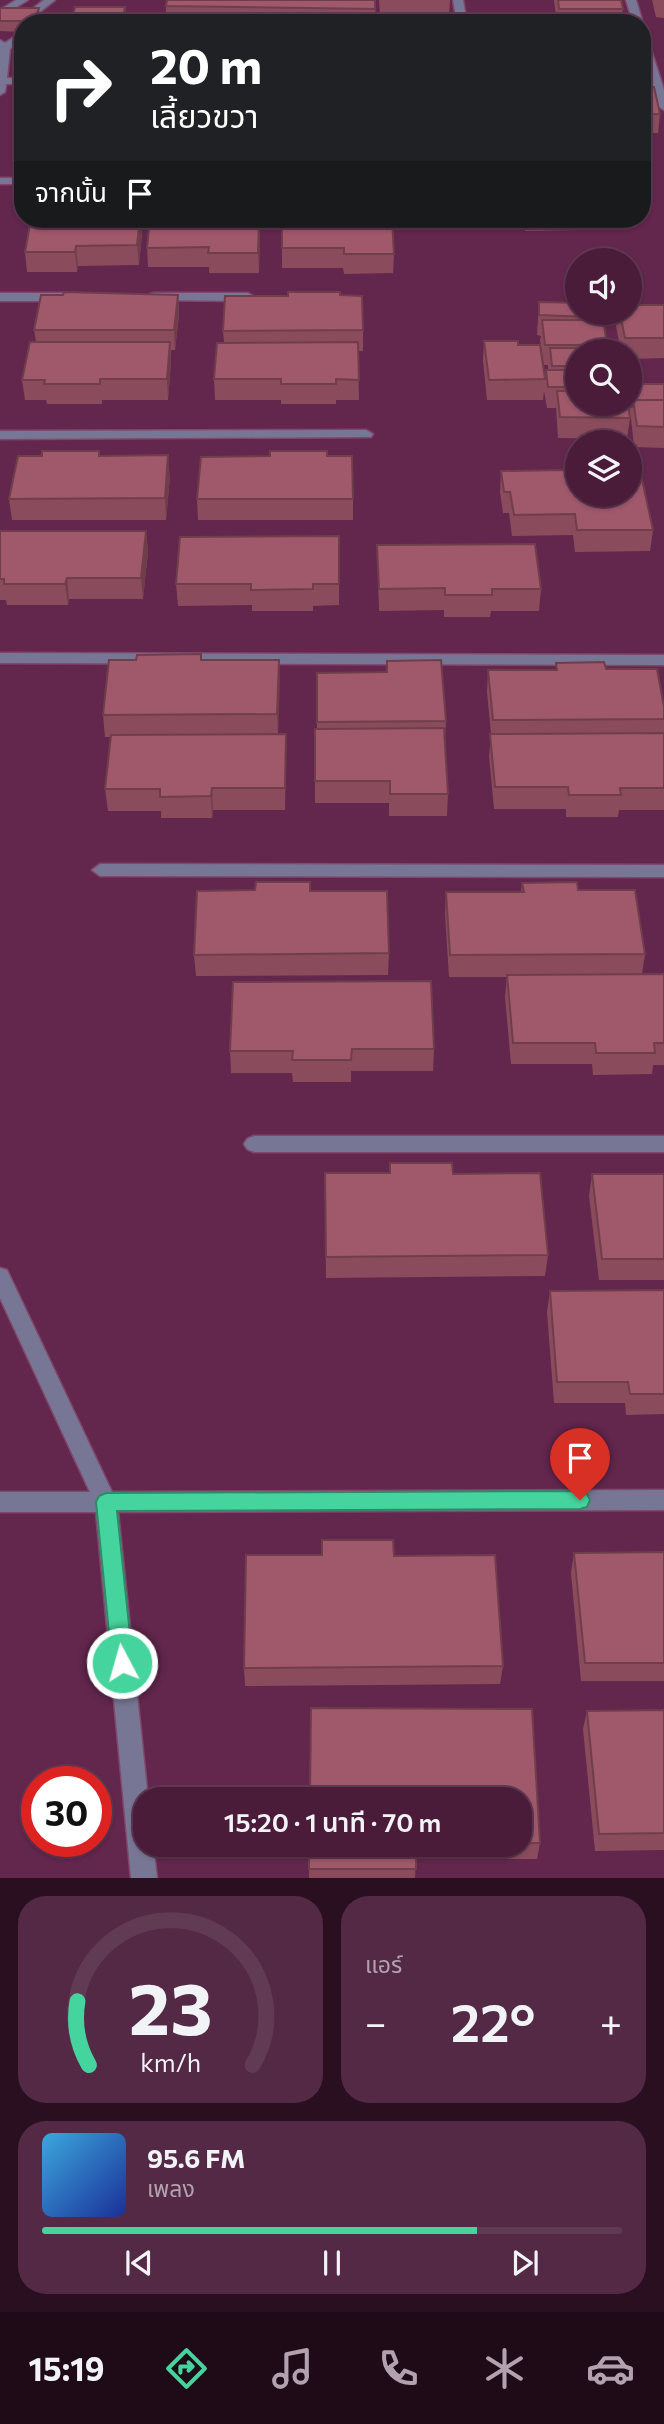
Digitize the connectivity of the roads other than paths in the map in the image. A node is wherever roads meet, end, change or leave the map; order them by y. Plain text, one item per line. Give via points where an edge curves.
1 (23, 0) edge
2 (50, 0) edge
3 (0, 14) edge
4 (31, 14) edge
5 (3, 45) edge
6 (651, 66) edge
7 (2, 87) edge
8 (664, 107) edge
9 (0, 297) edge
10 (83, 297) edge
11 (139, 297) edge
12 (264, 297) edge
13 (366, 434) dead end
14 (0, 435) edge
15 (0, 658) edge
16 (664, 660) edge
17 (100, 870) dead end
18 (664, 871) edge
19 (254, 1144) dead end
20 (664, 1144) edge
21 (0, 1276) edge
22 (664, 1500) edge
23 (0, 1502) edge
24 (106, 1502) junction
25 (144, 1878) edge

1 - 3 street
2 - 4 street
5 - 7 street
6 - 8 street
9 - 10 street
11 - 12 street
13 - 14 street
15 - 16 street
17 - 18 street
19 - 20 street
21 - 24 street
22 - 24 street
23 - 24 street
24 - 25 street

